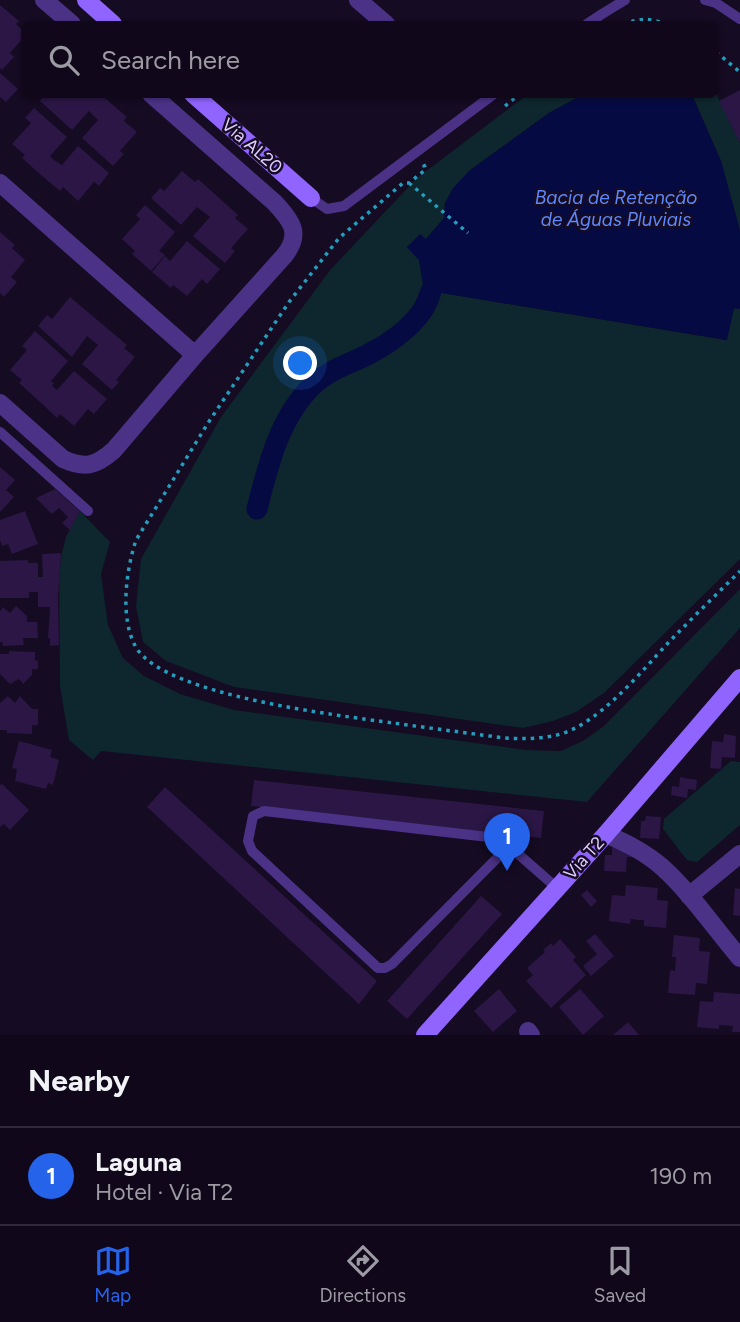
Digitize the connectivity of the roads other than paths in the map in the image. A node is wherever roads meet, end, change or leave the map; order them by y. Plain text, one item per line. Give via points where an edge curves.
1 (44, 0) edge
2 (86, 0) edge
3 (358, 0) edge
4 (625, 0) edge
5 (705, 0) edge
6 (740, 19) edge
7 (68, 21) edge
8 (110, 21) edge
9 (382, 21) edge
10 (591, 21) edge
11 (156, 98) edge
12 (198, 98) edge
13 (489, 98) edge
14 (0, 183) edge
15 (311, 198) joint
16 (195, 355) junction
17 (0, 403) edge
18 (0, 432) edge
19 (89, 510) dead end
20 (740, 678) edge
21 (606, 834) junction
22 (509, 846) junction
23 (740, 853) edge
24 (558, 888) junction
25 (689, 896) junction
26 (740, 958) edge
27 (425, 1035) edge

1 - 7 street
2 - 8 street
3 - 9 street
4 - 10 lane
5 - 6 lane
11 - 16 street via 274,202 294,232 284,256
12 - 15 street, Via AL20
13 - 15 lane via 344,206 327,209
14 - 16 street
16 - 17 street via 114,450 90,465 63,459
18 - 19 lane
20 - 21 street, Via T2
21 - 24 street, Via T2
21 - 25 street via 641,851
22 - 22 lane via 497,838 264,811 253,816 248,841 252,852 378,968 392,964
22 - 24 lane
23 - 25 street
24 - 27 street, Via T2
25 - 26 street

